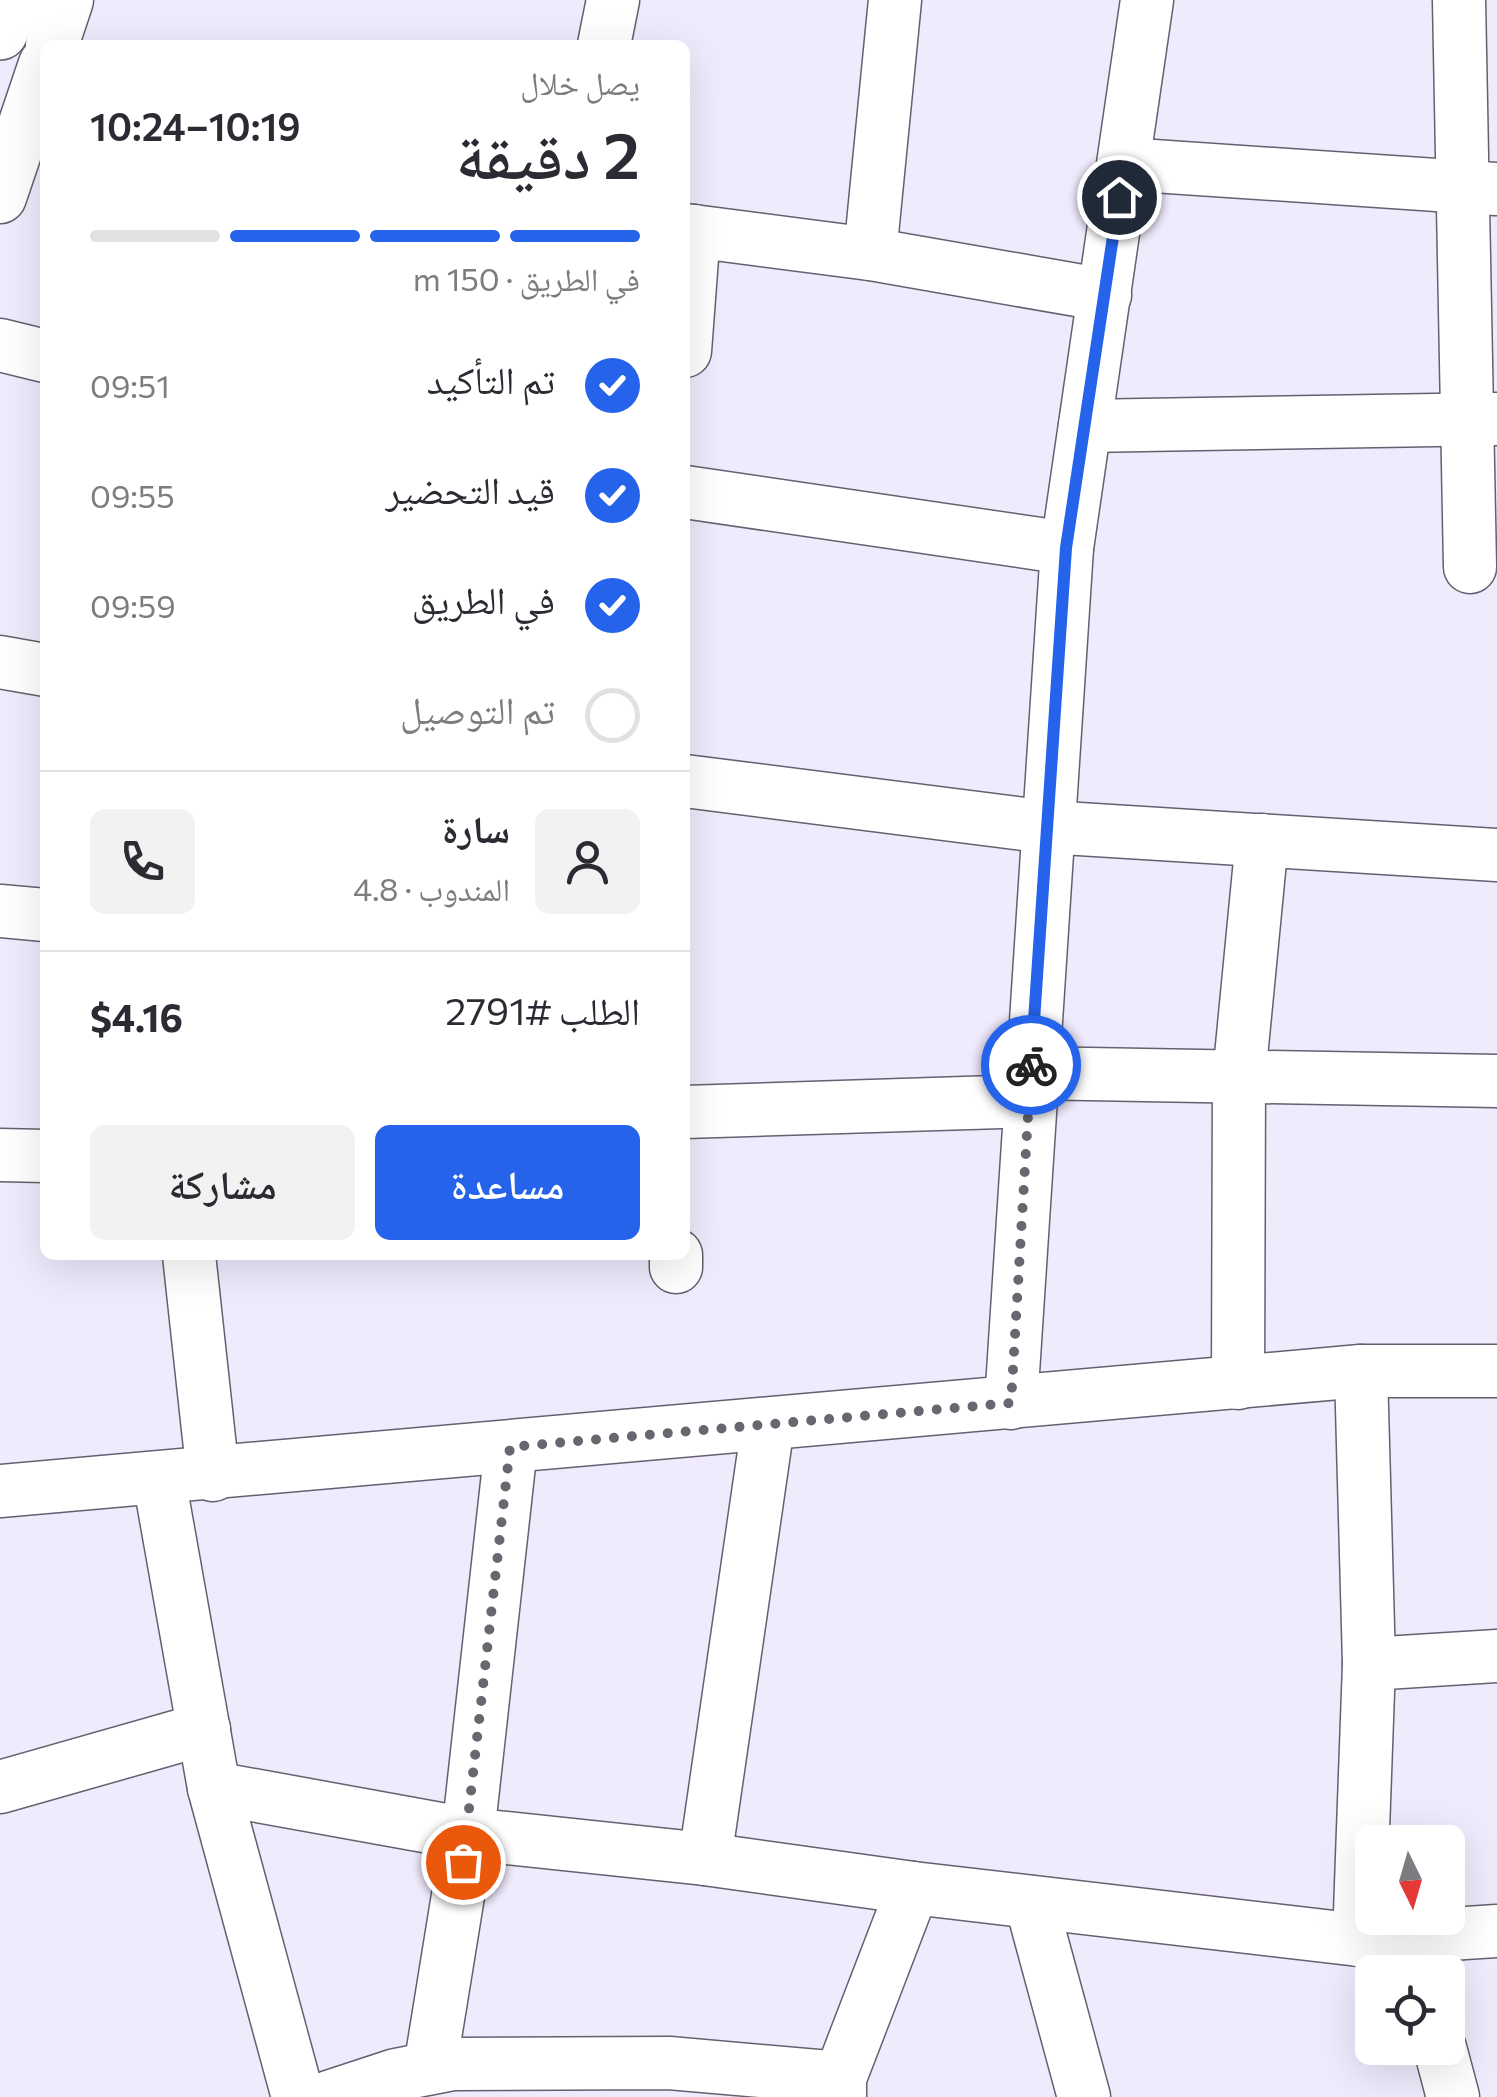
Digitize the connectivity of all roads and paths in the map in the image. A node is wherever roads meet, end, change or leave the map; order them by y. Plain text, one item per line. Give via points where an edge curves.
1 (13, 0) edge
2 (67, 0) edge
3 (613, 0) edge
4 (895, 0) edge
5 (1146, 0) edge
6 (1460, 0) edge
7 (0, 32) edge
8 (55, 40) edge
9 (605, 40) edge
10 (40, 85) edge
11 (1124, 164) junction
12 (1480, 187) edge
13 (0, 197) edge
14 (690, 231) edge
15 (870, 254) junction
16 (1106, 294) junction
17 (0, 345) edge
18 (40, 355) edge
19 (1482, 420) edge
20 (1085, 426) junction
21 (690, 493) edge
22 (1066, 548) junction
23 (1470, 567) dead end
24 (0, 662) edge
25 (40, 669) edge
26 (690, 782) edge
27 (1048, 827) junction
28 (1262, 840) junction
29 (1497, 855) edge
30 (0, 911) edge
31 (40, 915) edge
32 (1239, 1077) junction
33 (1497, 1081) edge
34 (1030, 1087) junction
35 (690, 1112) edge
36 (0, 1155) edge
37 (40, 1156) edge
38 (190, 1260) edge
39 (1497, 1370) edge
40 (1361, 1372) junction
41 (1238, 1383) junction
42 (1011, 1403) junction
43 (768, 1425) junction
44 (510, 1447) junction
45 (212, 1474) junction
46 (159, 1479) junction
47 (0, 1491) edge
48 (1497, 1656) edge
49 (1368, 1664) junction
50 (204, 1729) junction
51 (0, 1786) edge
52 (214, 1788) junction
53 (468, 1834) junction
54 (705, 1858) junction
55 (913, 1888) junction
56 (1030, 1902) junction
57 (1497, 1930) edge
58 (1396, 1950) edge
59 (1445, 2065) edge
60 (430, 2068) junction
61 (840, 2088) edge
62 (298, 2097) edge
63 (329, 2097) edge
64 (1084, 2097) edge
65 (1453, 2097) edge

1 - 7 highway
2 - 8 street
3 - 9 street
4 - 15 street
5 - 11 street
6 - 12 street
10 - 13 street
11 - 12 street
11 - 16 street
12 - 19 street
14 - 15 street
15 - 16 street
16 - 20 street
17 - 18 street
19 - 20 street
19 - 23 street
20 - 22 street
21 - 22 street
22 - 27 street
24 - 25 street
26 - 27 street
27 - 28 street
27 - 34 street
28 - 29 street
28 - 32 street
30 - 31 street
32 - 33 street
32 - 34 street
32 - 41 street
34 - 35 street
34 - 42 street
36 - 37 street
38 - 45 street
39 - 40 street
40 - 41 street
40 - 49 street
41 - 42 street
42 - 43 street
43 - 44 street
43 - 54 street
44 - 45 street
44 - 53 street
45 - 46 street
46 - 47 street
46 - 50 street
48 - 49 street
49 - 58 street
50 - 51 street
50 - 52 street
52 - 53 street
52 - 62 street
53 - 54 street
53 - 60 street
54 - 55 street
55 - 56 street
55 - 61 street
56 - 58 street
56 - 64 street
57 - 58 street
59 - 65 street
60 - 61 street via 561,2060 669,2063
60 - 63 street

